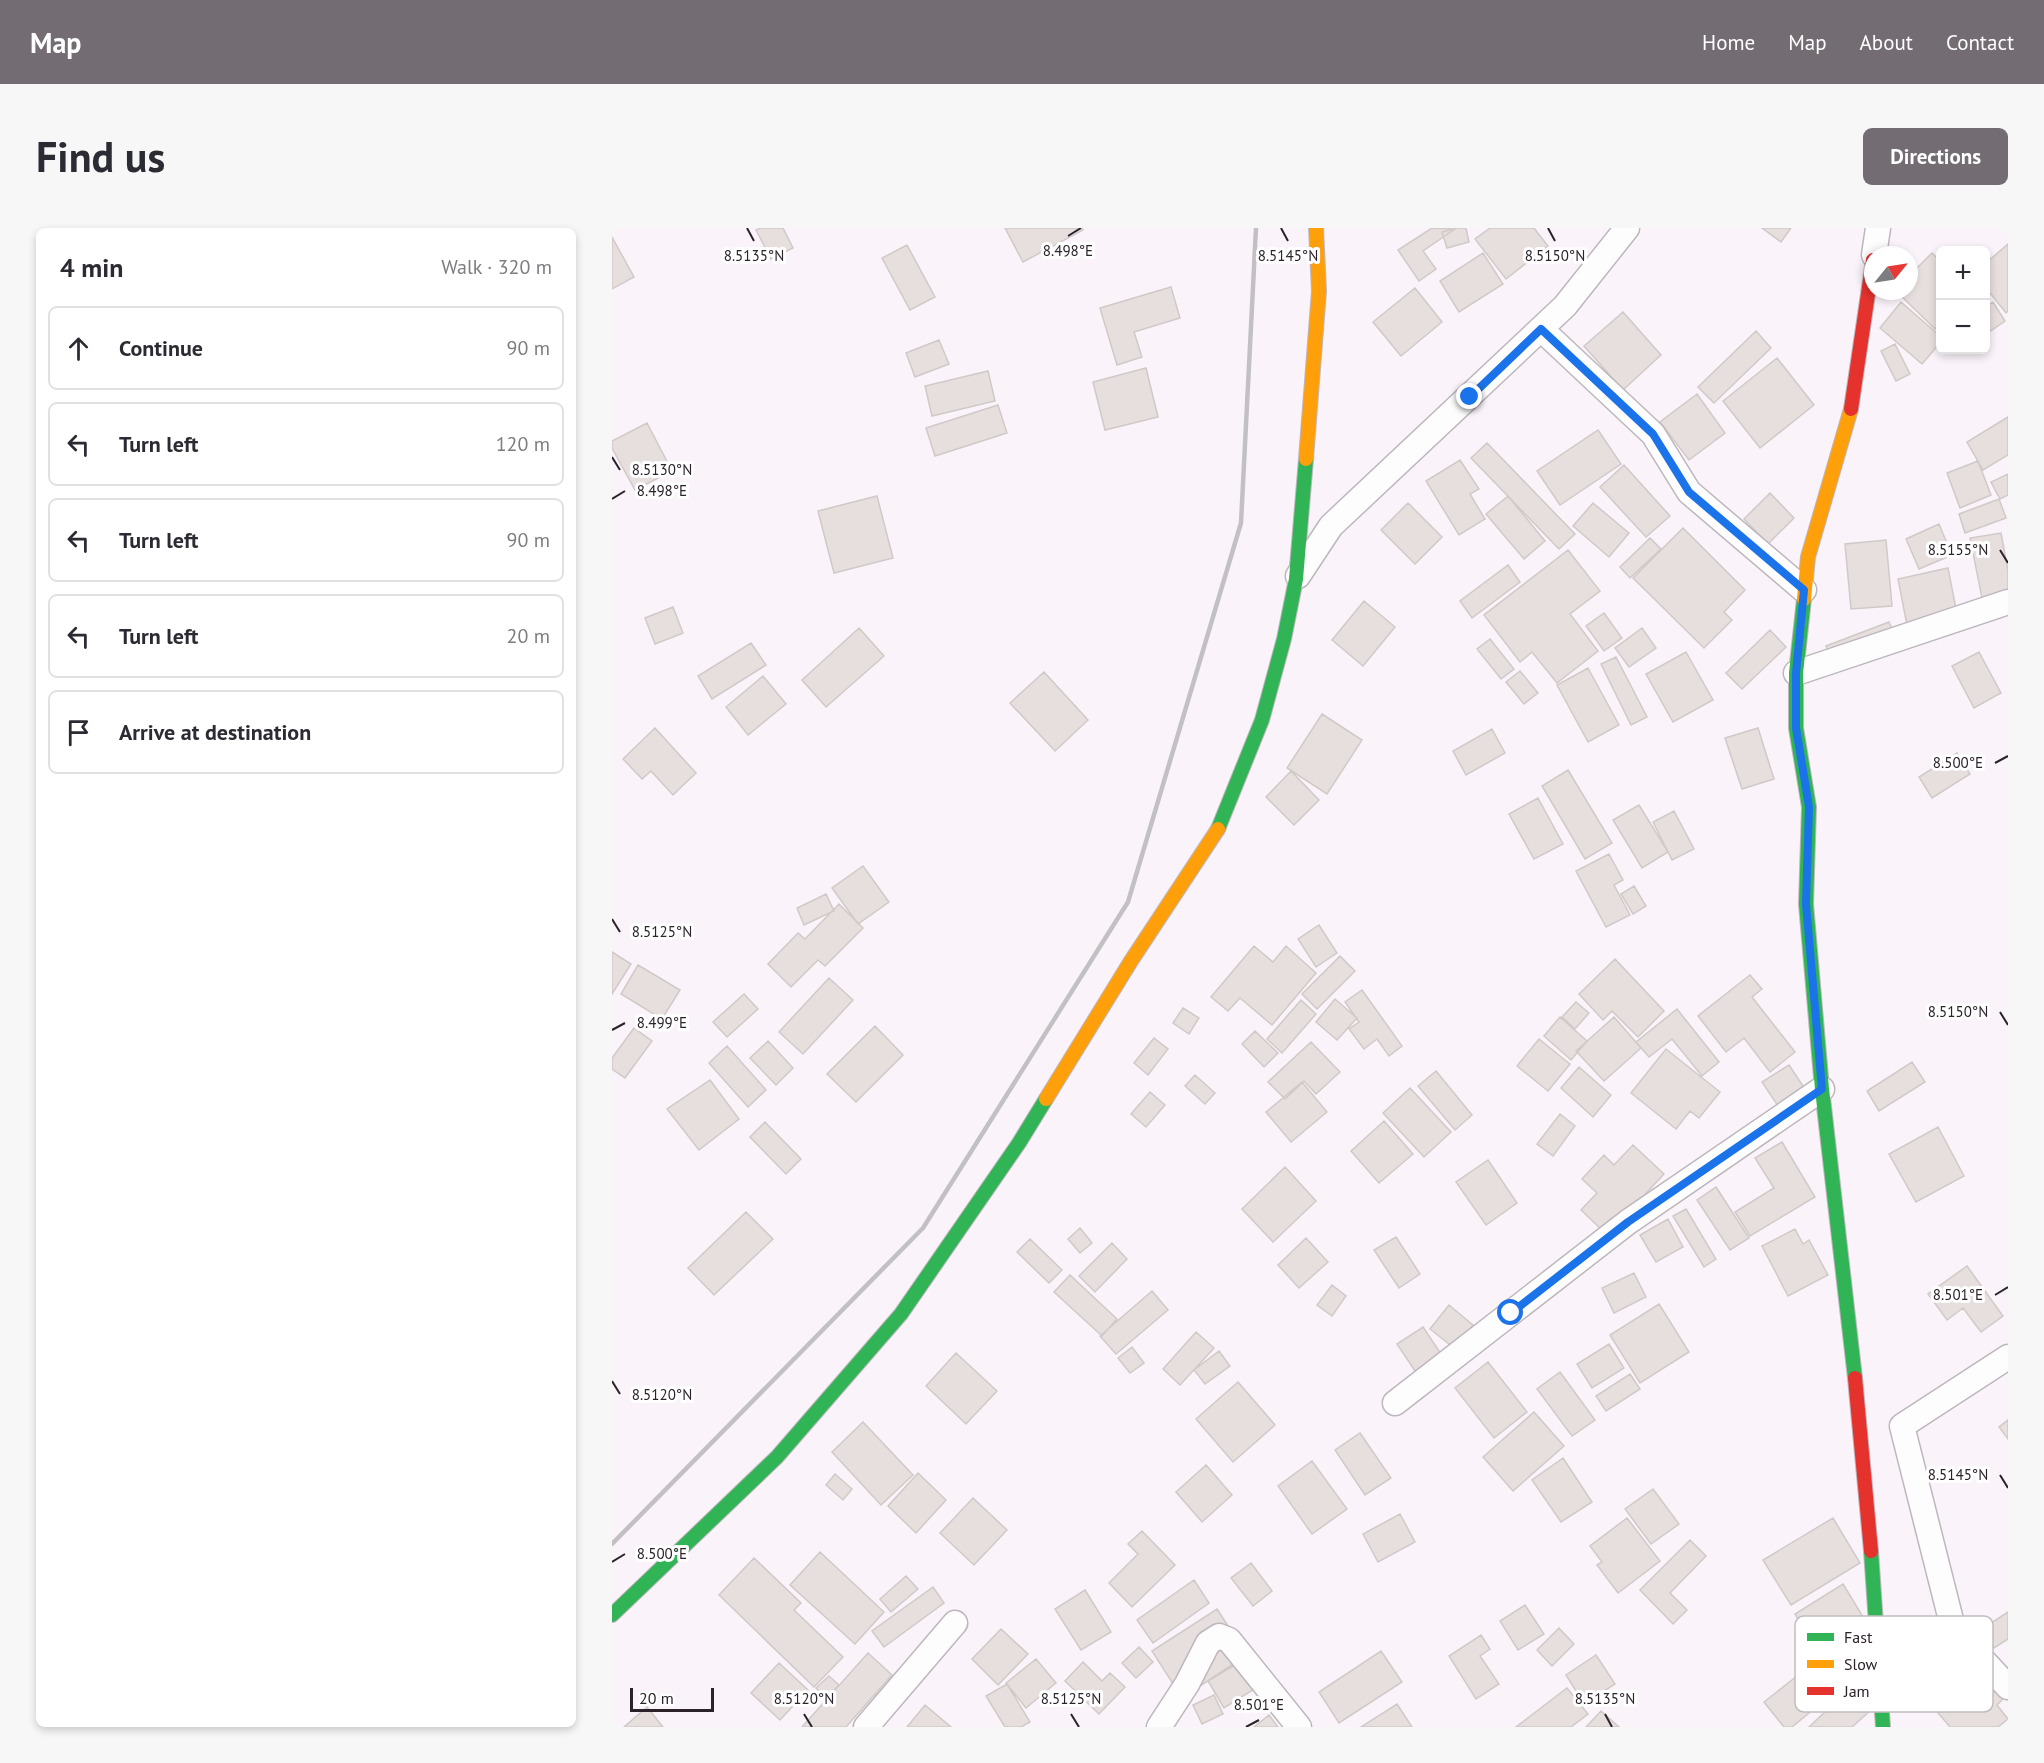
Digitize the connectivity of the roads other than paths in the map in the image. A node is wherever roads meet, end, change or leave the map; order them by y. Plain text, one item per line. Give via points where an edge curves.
1 (1316, 228) edge
2 (1628, 228) edge
3 (1878, 228) edge
4 (1875, 246) edge
5 (1867, 300) edge
6 (1541, 329) junction
7 (1296, 579) junction
8 (1804, 590) junction
9 (2008, 602) edge
10 (1796, 673) junction
11 (1822, 1089) junction
12 (2008, 1356) edge
13 (1395, 1403) dead end
14 (612, 1615) edge
15 (1876, 1616) edge
16 (1950, 1616) edge
17 (955, 1623) dead end
18 (1993, 1671) edge
19 (2008, 1687) edge
20 (1882, 1712) edge
21 (866, 1727) edge
22 (1159, 1727) edge
23 (1299, 1727) edge
24 (1883, 1727) edge

1 - 7 street via 1318,291
2 - 6 street via 1565,306
3 - 4 street
5 - 8 street via 1854,398 1808,557
6 - 7 street via 1331,526
6 - 8 street via 1653,434 1689,492
7 - 14 street via 1262,720 1217,831 1019,1143 901,1314 842,1384 777,1457
8 - 10 street
9 - 10 street
10 - 11 street via 1796,728 1809,807 1806,904
11 - 13 street via 1628,1222
11 - 15 street via 1850,1327
12 - 16 street via 1902,1426
17 - 21 street
18 - 19 street
20 - 24 street
22 - 23 street via 1208,1643 1220,1636 1229,1640

